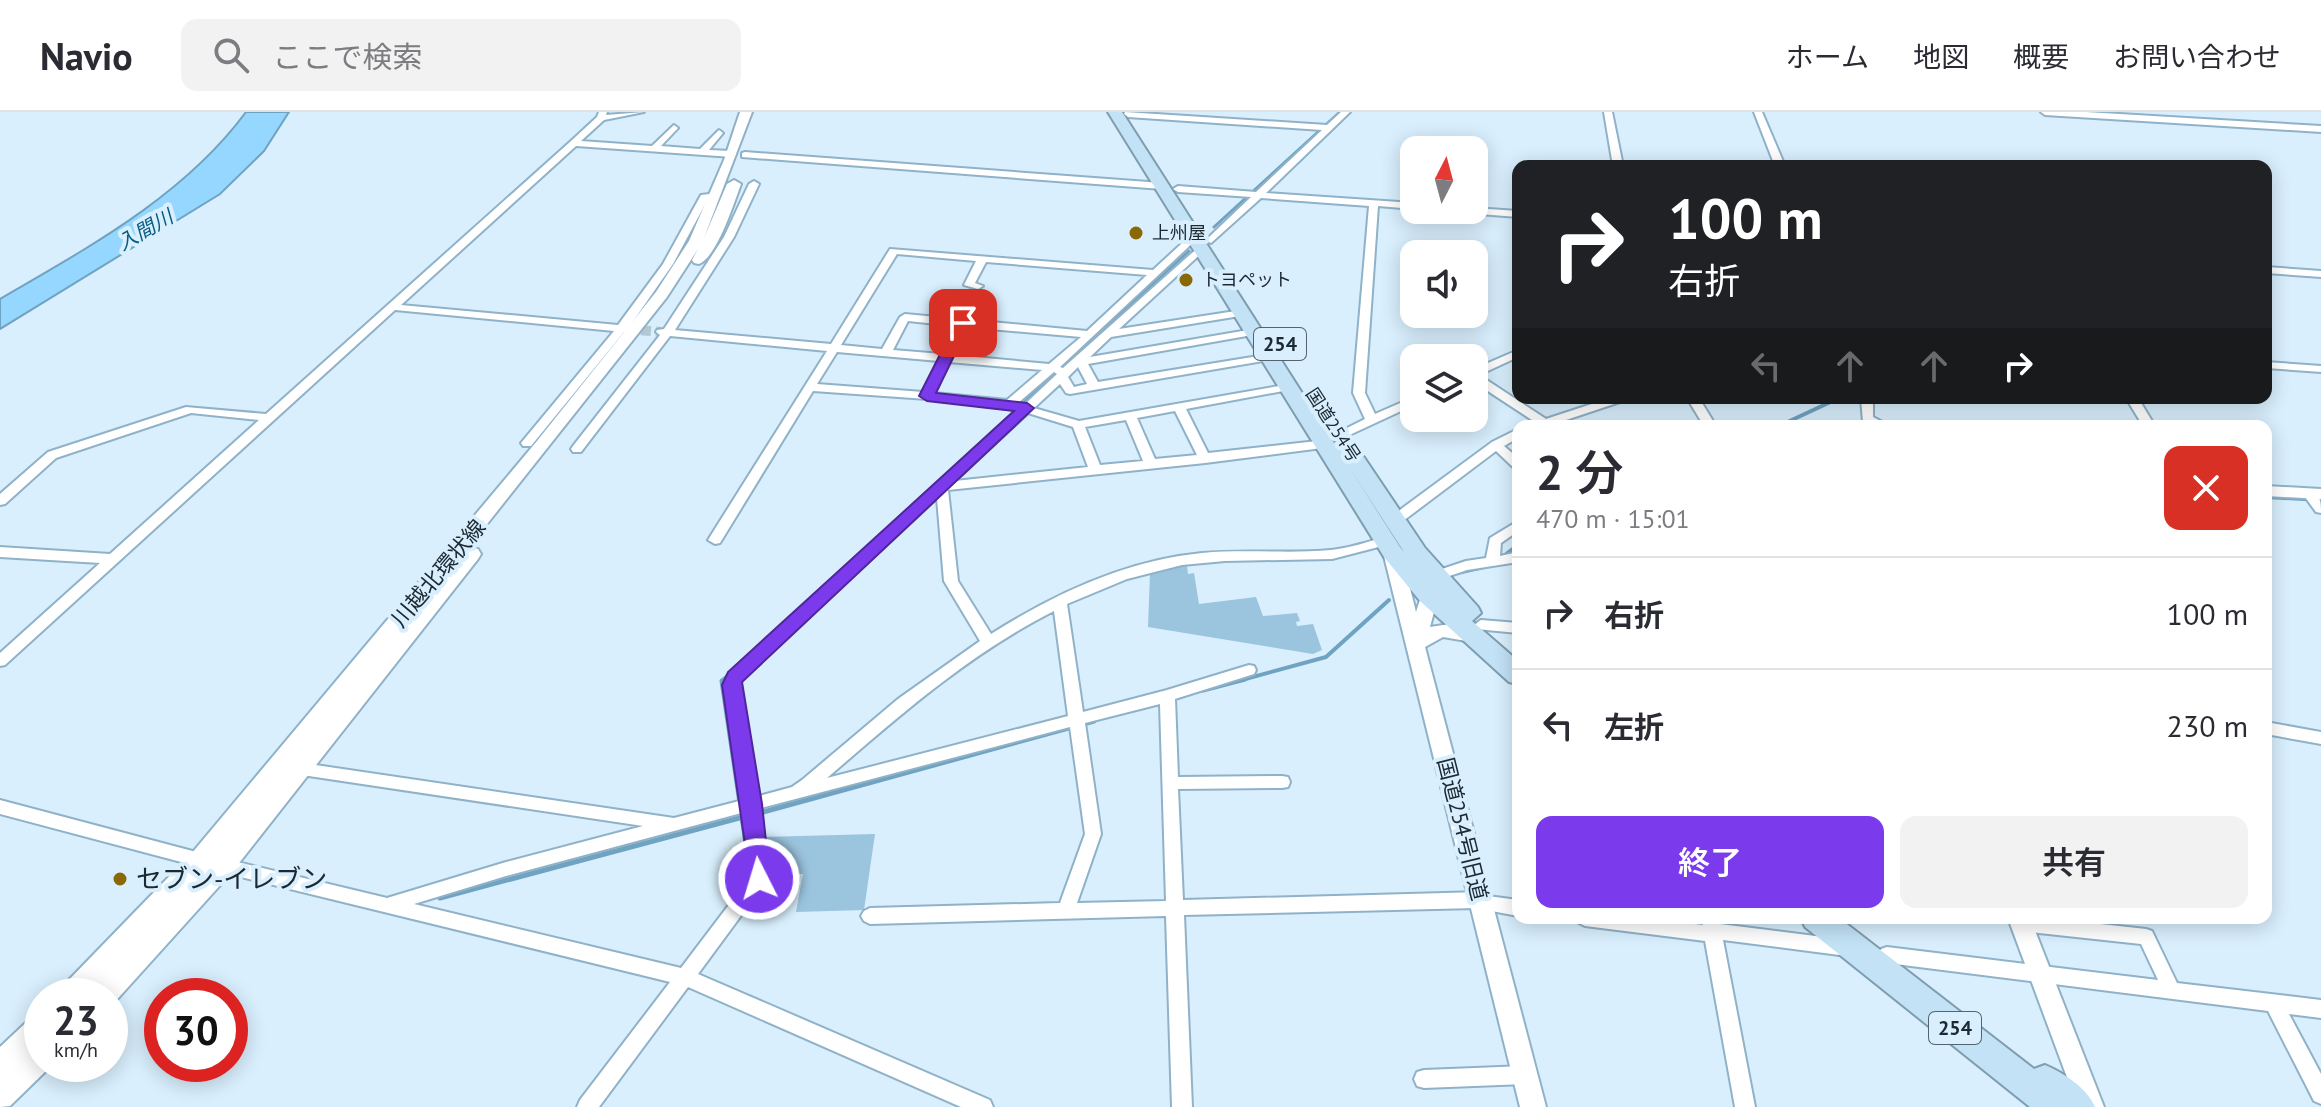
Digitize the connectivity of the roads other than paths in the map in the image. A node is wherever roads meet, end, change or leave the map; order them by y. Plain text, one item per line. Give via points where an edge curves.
1 (640, 112) edge
2 (746, 112) edge
3 (760, 112) edge
4 (1346, 112) edge
5 (1608, 112) edge
6 (1758, 112) edge
7 (2045, 112) edge
8 (1123, 113) edge
9 (602, 115) edge
10 (674, 128) dead end
11 (1327, 128) junction
12 (2321, 129) edge
13 (719, 133) dead end
14 (574, 143) junction
15 (654, 149) junction
16 (702, 152) junction
17 (738, 155) junction
18 (1617, 160) edge
19 (1778, 160) edge
20 (754, 184) dead end
21 (1170, 188) junction
22 (1259, 195) junction
23 (730, 197) junction
24 (1374, 203) junction
25 (1400, 205) edge
26 (1488, 212) edge
27 (1512, 214) edge
28 (1203, 241) junction
29 (982, 259) junction
30 (2272, 270) edge
31 (1155, 273) junction
32 (2321, 274) edge
33 (978, 286) dead end
34 (393, 307) junction
35 (1242, 313) junction
36 (963, 323) junction
37 (623, 329) junction
38 (664, 332) junction
39 (1254, 332) junction
40 (1090, 335) junction
41 (1108, 335) junction
42 (835, 348) junction
43 (886, 352) junction
44 (1512, 356) edge
45 (1271, 357) junction
46 (946, 358) junction
47 (1082, 360) junction
48 (2272, 365) edge
49 (1488, 368) edge
50 (2321, 369) edge
51 (1060, 372) junction
52 (1094, 386) junction
53 (1488, 386) edge
54 (811, 387) junction
55 (1290, 387) junction
56 (927, 396) junction
57 (1512, 404) edge
58 (1512, 404) edge
59 (1604, 404) edge
60 (1019, 406) junction
61 (1400, 407) edge
62 (1179, 408) junction
63 (1131, 417) junction
64 (270, 418) junction
65 (1372, 420) junction
66 (1533, 420) edge
67 (1555, 420) edge
68 (1078, 425) junction
69 (1512, 436) edge
70 (1333, 439) junction
71 (527, 443) dead end
72 (1496, 445) junction
73 (577, 449) dead end
74 (1205, 459) junction
75 (1512, 460) edge
76 (1151, 465) junction
77 (1096, 470) junction
78 (940, 488) junction
79 (2272, 491) edge
80 (2315, 494) edge
81 (0, 501) edge
82 (2321, 509) edge
83 (1394, 521) junction
84 (1512, 529) edge
85 (715, 540) dead end
86 (1389, 546) junction
87 (0, 552) edge
88 (1512, 558) edge
89 (115, 559) junction
90 (1492, 561) junction
91 (1432, 586) junction
92 (1060, 604) junction
93 (1512, 628) edge
94 (1477, 630) junction
95 (989, 643) junction
96 (1417, 644) junction
97 (1512, 654) edge
98 (0, 661) edge
99 (1512, 668) edge
100 (1249, 670) dead end
101 (1167, 696) junction
102 (1079, 719) junction
103 (2272, 729) edge
104 (2321, 738) edge
105 (302, 769) junction
106 (1282, 782) dead end
107 (1169, 783) junction
108 (797, 792) junction
109 (0, 807) edge
110 (748, 809) junction
111 (674, 823) junction
112 (200, 860) junction
113 (223, 865) junction
114 (1481, 902) junction
115 (390, 904) junction
116 (1173, 906) junction
117 (1512, 907) edge
118 (1066, 910) junction
119 (870, 916) dead end
120 (1661, 924) edge
121 (1824, 924) edge
122 (1848, 924) edge
123 (2022, 924) edge
124 (2050, 924) edge
125 (1712, 928) edge
126 (1855, 949) junction
127 (1887, 955) junction
128 (2040, 973) junction
129 (684, 977) junction
130 (88, 978) edge
131 (119, 978) edge
132 (2171, 989) junction
133 (2274, 1003) junction
134 (2321, 1009) edge
135 (24, 1042) edge
136 (0, 1065) edge
137 (24, 1073) edge
138 (1525, 1075) junction
139 (1424, 1079) dead end
140 (2321, 1094) edge
141 (0, 1096) edge
142 (587, 1107) edge
143 (983, 1107) edge
144 (1182, 1107) edge
145 (1533, 1107) edge
146 (1745, 1107) edge
147 (2056, 1107) edge
148 (2078, 1107) edge
149 (2091, 1107) edge

1 - 9 street
2 - 17 main road, 川越北環状線
3 - 17 main road, 川越北環状線
4 - 11 street
5 - 18 street
6 - 19 street
7 - 12 street
8 - 11 street
8 - 21 highway, 国道254号 / 254
9 - 14 street
10 - 15 street
11 - 22 street
13 - 16 street
14 - 15 street
14 - 34 street
15 - 16 street
16 - 17 street
17 - 21 street
17 - 23 main road, 川越北環状線
20 - 23 street
21 - 22 street
21 - 28 highway, 国道254号 / 254
22 - 24 street
22 - 28 street
23 - 37 street via 704,197 675,254
23 - 38 street via 729,237
23 - 105 main road, 川越北環状線 via 707,248 667,305
23 - 112 main road, 川越北環状線 via 662,294 543,445
24 - 25 street
24 - 65 street via 1359,393
26 - 27 street
28 - 31 street
28 - 35 highway, 国道254号 / 254
28 - 41 street
28 - 70 highway, 国道254号 / 254
29 - 31 street
29 - 33 street via 969,285
29 - 42 street via 894,251
30 - 32 street
31 - 40 street
34 - 37 street
34 - 64 street
35 - 39 highway, 国道254号 / 254
35 - 41 street
36 - 40 street
36 - 43 street via 905,317
36 - 46 street
37 - 71 street
38 - 42 street
38 - 73 street
39 - 45 highway, 国道254号 / 254
39 - 47 street
40 - 51 street
41 - 47 street
42 - 43 street
42 - 54 street
43 - 46 street
44 - 49 street
45 - 52 street
45 - 55 highway, 国道254号 / 254
46 - 51 street
46 - 56 street
47 - 51 street
47 - 52 street
48 - 50 street
51 - 52 street via 1070,391
51 - 60 street
53 - 58 street
54 - 56 street
54 - 85 street
55 - 62 street
55 - 70 highway, 国道254号 / 254
56 - 60 street
57 - 66 street
59 - 67 street
60 - 68 street
60 - 78 street
61 - 65 street
62 - 63 street
62 - 74 street
63 - 68 street
63 - 76 street
64 - 81 street via 190,409 52,455
64 - 89 street
65 - 70 street
68 - 77 street
69 - 72 street
70 - 74 street
70 - 83 highway, 国道254号 / 254
70 - 86 highway, 国道254号 / 254
72 - 75 street
72 - 83 street
74 - 76 street
76 - 77 street
77 - 78 street
78 - 95 street via 951,581
78 - 110 street via 735,677 732,692
79 - 80 street
80 - 82 street
83 - 91 highway, 国道254号 / 254
84 - 90 street via 1495,541
86 - 91 highway, 254
86 - 92 street via 1163,563
86 - 96 street, 国道254号旧道
87 - 89 street
88 - 90 street
89 - 98 street
90 - 91 street
91 - 94 highway, 254
91 - 96 street
92 - 95 street
92 - 102 street
93 - 94 street
94 - 96 street via 1439,631
94 - 97 highway, 254
94 - 99 highway, 254
95 - 108 street via 943,672
96 - 114 street, 国道254号旧道
100 - 101 street
101 - 102 street
101 - 107 street
102 - 108 street
102 - 118 street via 1093,834
103 - 104 street
105 - 111 street
105 - 113 main road, 川越北環状線
106 - 107 street
107 - 116 street
108 - 110 street
109 - 112 street
110 - 111 street
110 - 129 street via 759,879
111 - 115 street
112 - 113 street
112 - 130 main road, 川越北環状線
113 - 115 street
113 - 131 main road, 川越北環状線
114 - 116 street
114 - 117 street
114 - 138 street, 国道254号旧道
115 - 129 street
116 - 118 street
116 - 144 street
118 - 119 street
120 - 125 street
121 - 126 highway, 254
122 - 127 highway, 254
123 - 128 street
124 - 132 street via 2146,937
125 - 126 street
125 - 146 street
126 - 147 highway, 254
127 - 128 street
127 - 148 highway, 254
128 - 132 street
128 - 149 street
129 - 142 street
129 - 143 street
132 - 133 street
133 - 134 street
133 - 140 street
135 - 136 main road
137 - 141 main road
138 - 139 street
138 - 145 street, 国道254号旧道

